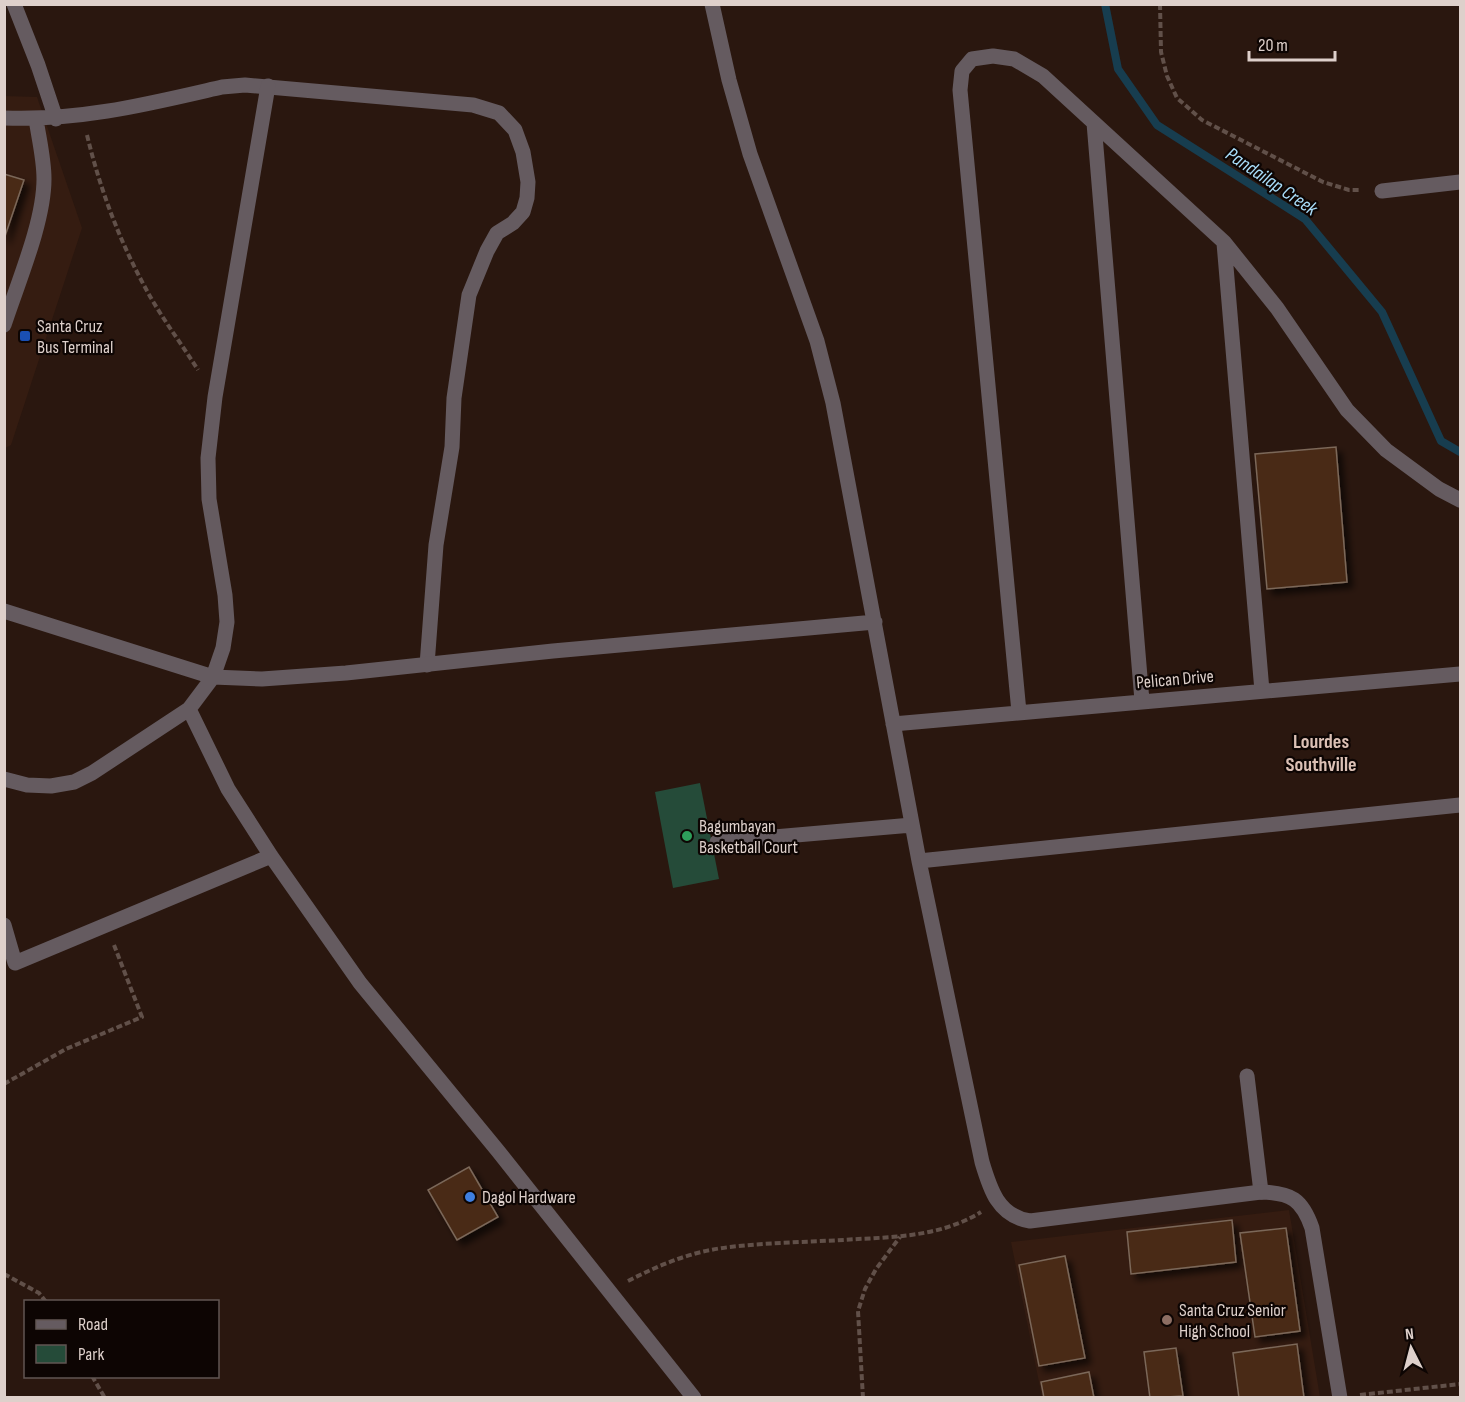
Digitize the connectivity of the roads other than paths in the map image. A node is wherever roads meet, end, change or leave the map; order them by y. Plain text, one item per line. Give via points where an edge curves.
1 (14, 4) edge
2 (712, 4) edge
3 (268, 86) junction
4 (4, 118) edge
5 (36, 119) junction
6 (56, 119) junction
7 (1094, 123) junction
8 (1461, 182) edge
9 (1382, 191) road end
10 (1224, 242) junction
11 (4, 325) edge
12 (1461, 500) edge
13 (4, 611) edge
14 (875, 622) junction
15 (428, 665) junction
16 (1461, 674) edge
17 (213, 677) junction
18 (1262, 691) junction
19 (1142, 701) junction
20 (189, 709) junction
21 (1019, 712) junction
22 (893, 724) junction
23 (4, 779) edge
24 (1461, 805) edge
25 (912, 825) junction
26 (717, 842) dead end
27 (271, 856) junction
28 (919, 861) junction
29 (4, 925) edge
30 (1247, 1076) dead end
31 (1261, 1192) junction
32 (1340, 1397) edge
33 (694, 1398) edge

1 - 6 street
2 - 14 street via 750,154 817,341
3 - 6 street via 222,87
3 - 15 street via 473,105 499,113 515,130 523,152 528,182 523,212 496,233 469,295 454,398 452,447 436,545
3 - 17 street via 208,458 209,499 226,622 223,648
4 - 5 street
5 - 6 street
5 - 11 street via 44,178 42,198
7 - 10 street
7 - 19 street
7 - 21 street via 1043,76 1014,59 972,59 962,71 960,90
8 - 9 street
10 - 12 street via 1347,410 1386,450 1439,489
10 - 18 street
13 - 17 street
14 - 15 street
14 - 22 street
15 - 17 street via 262,679
16 - 18 street, Pelican Drive
17 - 20 street
18 - 19 street, Pelican Drive
19 - 21 street, Pelican Drive
20 - 23 street via 74,782 27,785
20 - 27 street via 228,789
21 - 22 street, Pelican Drive
22 - 25 street
24 - 28 street
25 - 26 street
25 - 28 street
27 - 29 street via 15,963
27 - 33 street via 360,983
28 - 31 street via 982,1162 998,1202 1017,1219 1030,1221
30 - 31 street
31 - 32 street via 1280,1192 1295,1199 1306,1211

